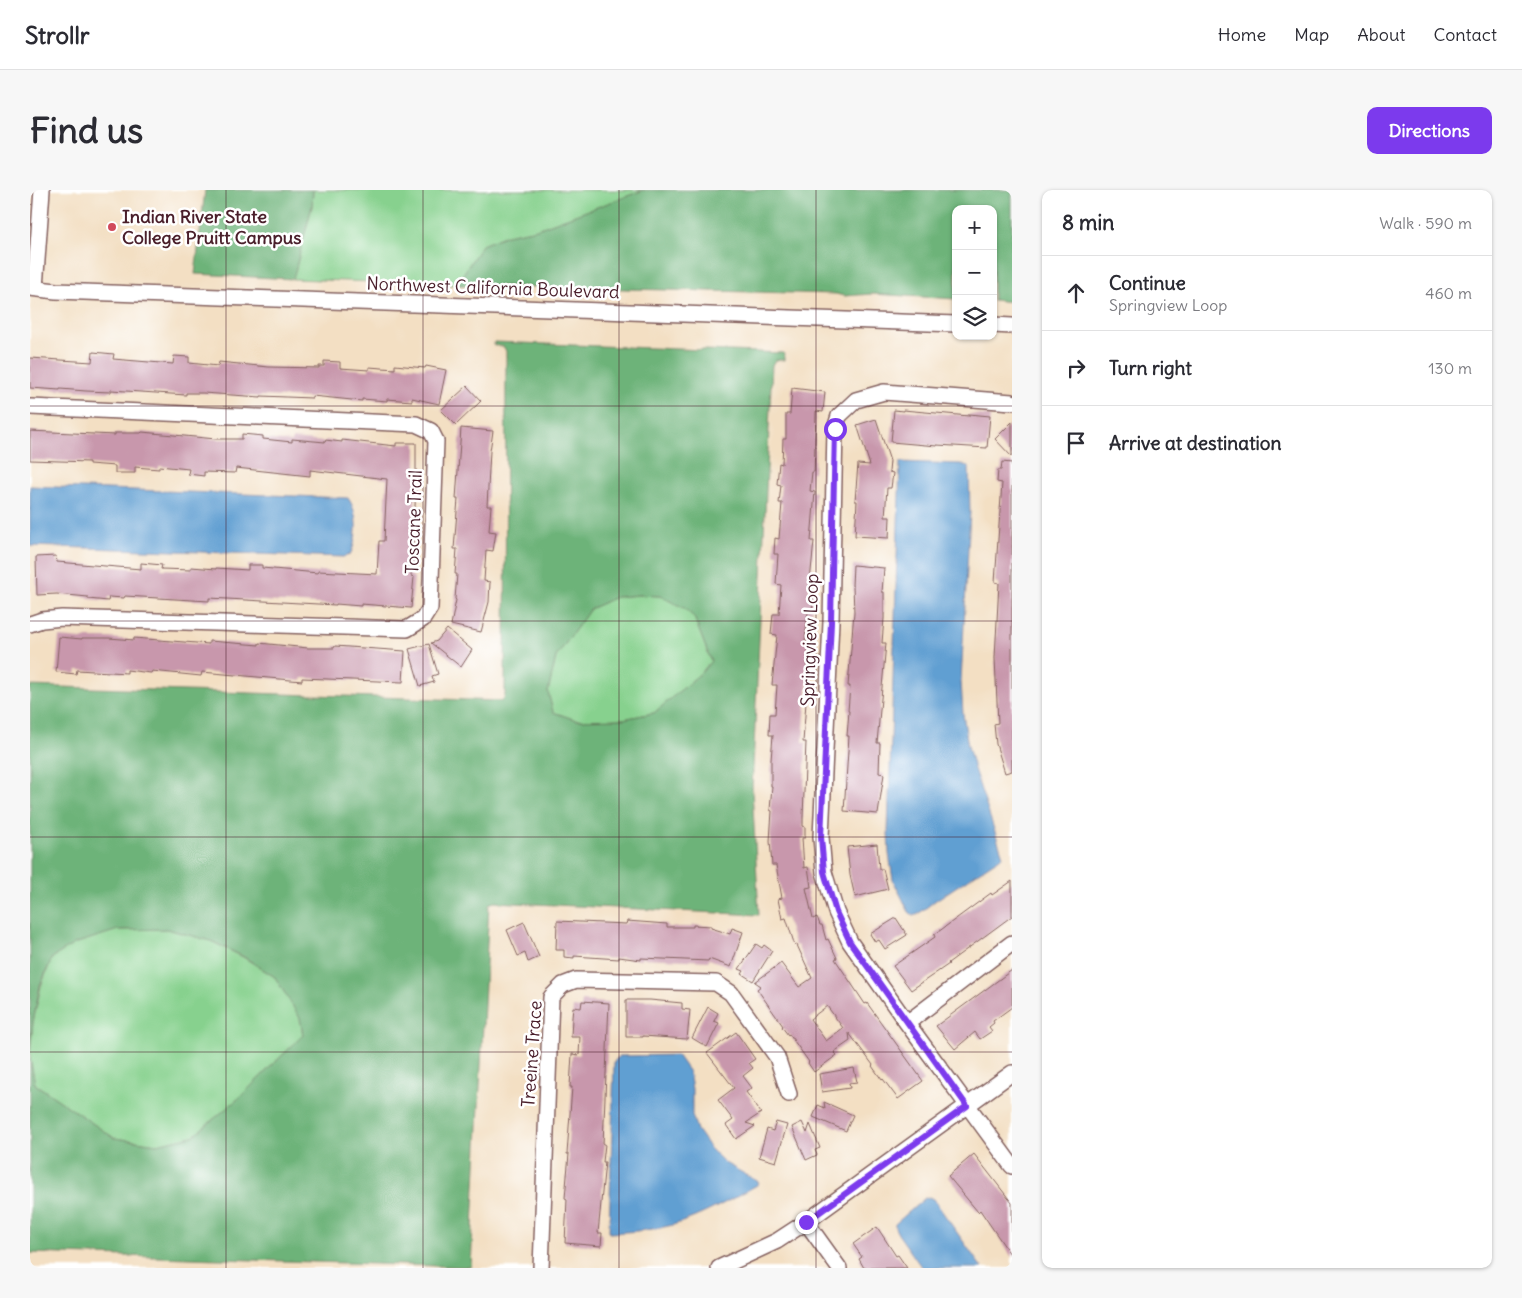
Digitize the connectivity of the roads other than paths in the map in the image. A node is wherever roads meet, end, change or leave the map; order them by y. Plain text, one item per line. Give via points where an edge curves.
1 (42, 190) edge
2 (32, 288) edge
3 (952, 324) edge
4 (997, 325) edge
5 (1012, 326) edge
6 (1012, 402) edge
7 (30, 408) edge
8 (30, 624) edge
9 (1012, 943) edge
10 (907, 1023) junction
11 (1012, 1073) edge
12 (789, 1094) dead end
13 (967, 1106) junction
14 (1012, 1166) edge
15 (806, 1222) junction
16 (541, 1268) edge
17 (719, 1268) edge
18 (839, 1268) edge

1 - 2 street
2 - 3 street, Northwest California Boulevard
4 - 5 street
6 - 10 street, Springview Loop via 884,392 856,400 839,416 835,429 831,622 821,837 824,872 836,912 850,942
7 - 8 street, Toscane Trail via 416,424 431,431 436,442 430,608 423,619 407,629 62,618
9 - 10 street
10 - 13 street, Springview Loop
11 - 13 street
12 - 16 street, Treeine Trace via 777,1057 731,993 716,983 576,980 563,985 552,997
13 - 14 street, Springview Loop
13 - 15 street
15 - 17 street via 777,1241
15 - 18 street

